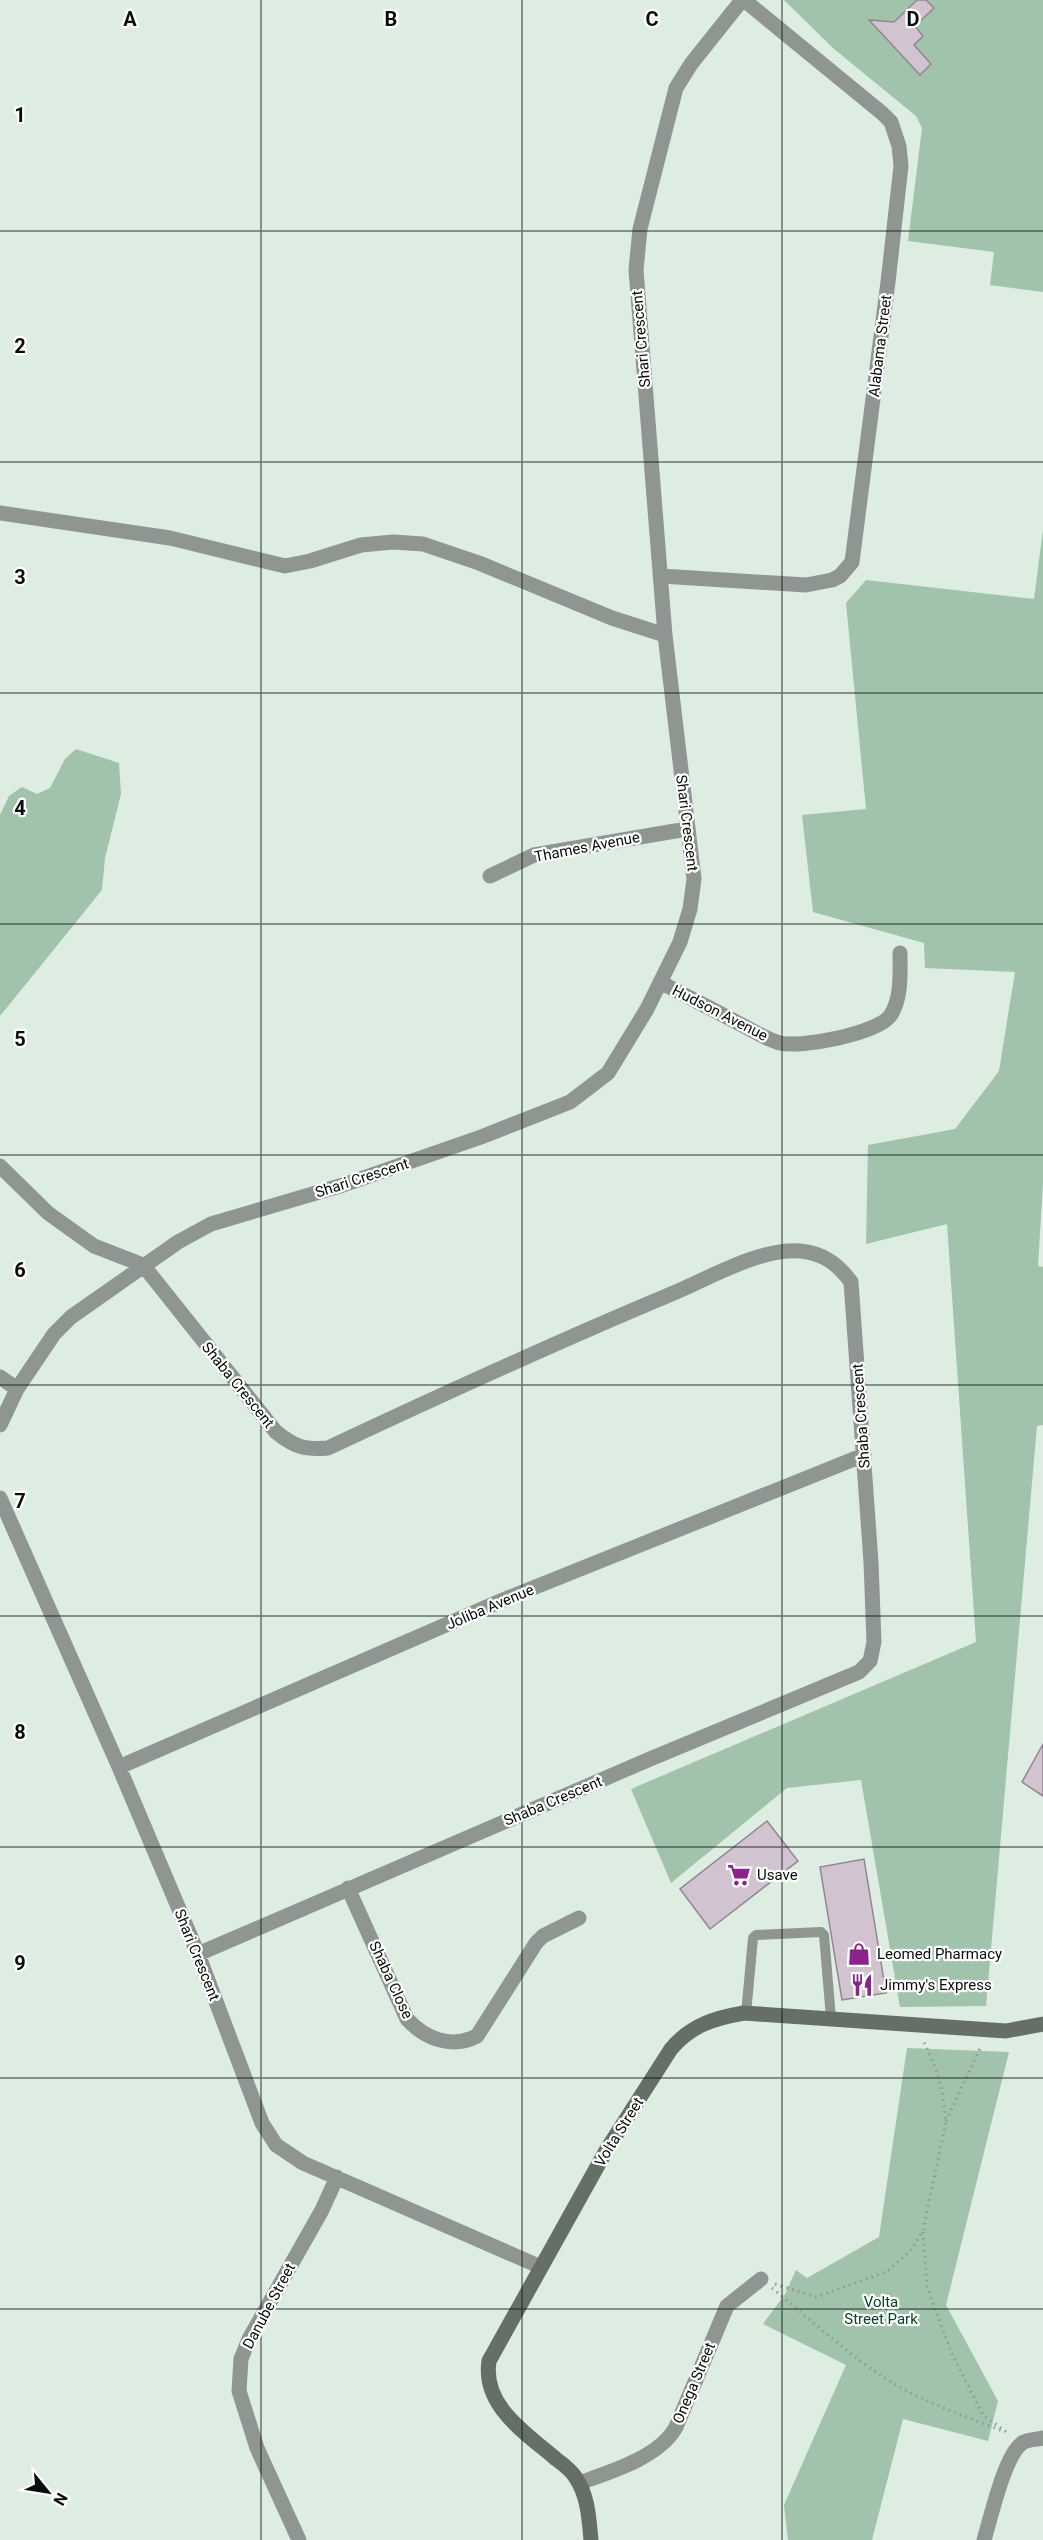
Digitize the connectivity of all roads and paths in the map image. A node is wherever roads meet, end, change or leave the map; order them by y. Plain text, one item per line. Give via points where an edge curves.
1 (743, 0) edge
2 (0, 513) edge
3 (661, 576) junction
4 (665, 635) junction
5 (687, 829) junction
6 (490, 876) dead end
7 (900, 953) dead end
8 (660, 982) junction
9 (0, 1166) edge
10 (143, 1265) junction
11 (0, 1377) edge
12 (17, 1389) junction
13 (0, 1425) edge
14 (864, 1455) junction
15 (0, 1498) edge
16 (119, 1767) junction
17 (348, 1888) junction
18 (579, 1918) dead end
19 (198, 1954) junction
20 (746, 2014) junction
21 (831, 2018) junction
22 (1043, 2024) edge
23 (925, 2026) junction
24 (986, 2030) junction
25 (946, 2122) junction
26 (337, 2177) junction
27 (923, 2230) junction
28 (541, 2267) junction
29 (760, 2279) junction
30 (1003, 2431) junction
31 (1043, 2438) edge
32 (1025, 2442) junction
33 (579, 2483) junction
34 (299, 2540) edge
35 (591, 2540) edge
36 (984, 2540) edge

1 - 3 street, Shari Crescent via 676,88 640,229 637,299
1 - 3 street, Alabama Street via 886,117 899,146 901,166 888,282 852,562 832,580 806,585
2 - 4 street via 170,538 285,566 361,545 423,544
3 - 4 street, Shari Crescent
4 - 5 street, Shari Crescent
5 - 6 street, Thames Avenue via 534,855
5 - 8 street, Shari Crescent via 694,879 690,909 680,942
7 - 8 street, Hudson Avenue via 900,981 889,1016 875,1026 806,1043 778,1043
8 - 10 street, Shari Crescent via 608,1073 570,1102 343,1185 211,1224
9 - 10 street via 48,1213 94,1246
10 - 12 street, Shari Crescent via 62,1325
10 - 14 street, Shaba Crescent via 276,1432 292,1445 312,1449 328,1448 633,1310 768,1254 814,1254 833,1261 851,1282
11 - 12 street
12 - 13 street, Shari Crescent
14 - 16 street, Joliba Avenue via 503,1600
14 - 17 street, Shaba Crescent via 874,1642 870,1661 859,1672
15 - 16 street, Shari Crescent
16 - 19 street, Shari Crescent
17 - 18 street, Shaba Close via 407,2019 419,2031 446,2042 460,2043 477,2036 536,1943
17 - 19 street, Shaba Crescent
19 - 26 street, Shari Crescent via 268,2133 276,2145 303,2163
20 - 21 street, Volta Street
20 - 21 lane via 753,1938 821,1932
20 - 28 street, Volta Street via 715,2018 699,2025 671,2049 607,2149
21 - 23 street, Volta Street
22 - 24 street, Volta Street via 1006,2031
23 - 24 street, Volta Street
23 - 25 path via 923,2044 936,2069
24 - 25 path
25 - 27 path
26 - 28 street, Shari Crescent
26 - 34 street, Danube Street via 249,2339 241,2359 238,2385 257,2448
27 - 29 path via 912,2249 888,2271 816,2297
27 - 30 path via 927,2286 951,2352 983,2415
28 - 33 street, Volta Street via 489,2361 489,2386 503,2410
29 - 30 path via 878,2374 908,2391
29 - 33 street, Onega Street via 727,2306 676,2427 663,2444
30 - 32 path
31 - 32 street
32 - 36 street via 1008,2461
33 - 35 street, Volta Street via 588,2505

